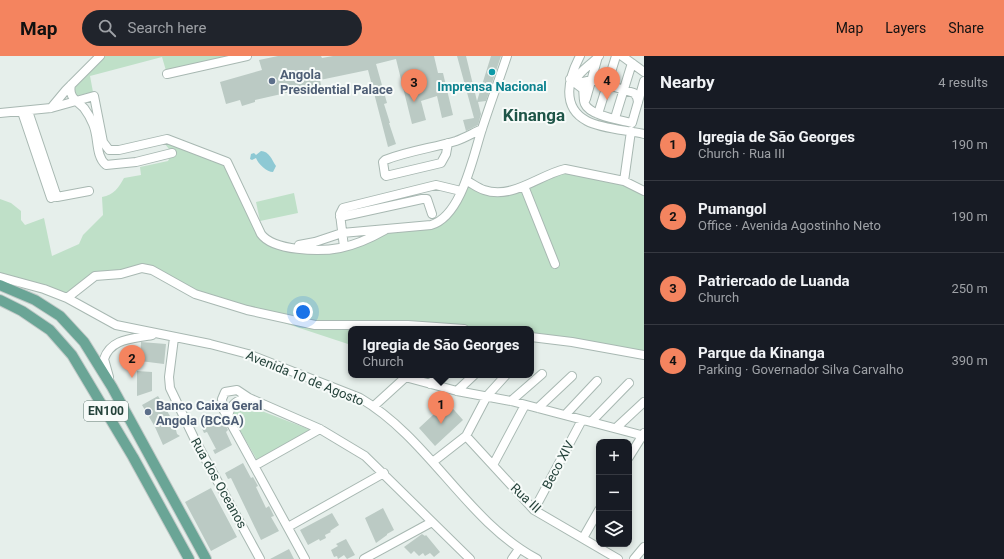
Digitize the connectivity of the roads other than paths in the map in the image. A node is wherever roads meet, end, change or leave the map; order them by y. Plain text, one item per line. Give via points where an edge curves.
1 (100, 56) edge
2 (246, 56) edge
3 (507, 56) edge
4 (580, 56) edge
5 (599, 56) edge
6 (616, 56) edge
7 (622, 56) edge
8 (632, 63) junction
9 (575, 64) junction
10 (584, 71) junction
11 (644, 72) edge
12 (167, 74) dead end
13 (592, 78) junction
14 (572, 80) junction
15 (644, 81) edge
16 (607, 83) junction
17 (71, 85) junction
18 (625, 88) junction
19 (643, 91) edge
20 (75, 102) junction
21 (638, 102) junction
22 (584, 103) junction
23 (51, 108) junction
24 (25, 111) junction
25 (0, 113) edge
26 (598, 114) junction
27 (615, 118) junction
28 (482, 129) junction
29 (631, 131) junction
30 (644, 134) edge
31 (448, 143) junction
32 (172, 153) dead end
33 (467, 181) junction
34 (624, 181) junction
35 (524, 186) junction
36 (89, 191) dead end
37 (461, 191) junction
38 (644, 191) edge
39 (51, 198) dead end
40 (432, 214) dead end
41 (340, 217) junction
42 (385, 230) junction
43 (342, 233) junction
44 (323, 239) junction
45 (288, 247) junction
46 (344, 247) junction
47 (327, 249) junction
48 (555, 264) dead end
49 (0, 277) edge
50 (0, 285) edge
51 (67, 298) junction
52 (0, 300) edge
53 (422, 326) edge
54 (158, 334) junction
55 (534, 337) edge
56 (174, 338) junction
57 (644, 355) edge
58 (542, 374) dead end
59 (572, 376) dead end
60 (404, 378) edge
61 (412, 378) edge
62 (435, 378) edge
63 (471, 378) edge
64 (503, 378) edge
65 (597, 381) dead end
66 (629, 383) dead end
67 (430, 384) junction
68 (112, 387) junction
69 (457, 391) junction
70 (487, 396) junction
71 (249, 398) junction
72 (511, 401) junction
73 (644, 402) edge
74 (525, 405) junction
75 (374, 406) junction
76 (538, 408) junction
77 (566, 414) junction
78 (228, 416) junction
79 (582, 420) junction
80 (591, 422) junction
81 (616, 428) junction
82 (320, 429) junction
83 (643, 435) edge
84 (466, 436) junction
85 (632, 452) edge
86 (434, 461) junction
87 (256, 465) junction
88 (493, 465) junction
89 (384, 473) junction
90 (534, 510) junction
91 (598, 511) edge
92 (432, 522) junction
93 (288, 527) junction
94 (583, 538) junction
95 (644, 547) edge
96 (522, 554) edge
97 (606, 556) edge
98 (189, 559) edge
99 (206, 559) edge
100 (260, 559) edge
101 (305, 559) edge
102 (364, 559) edge
103 (470, 559) edge
104 (512, 559) edge
105 (537, 559) edge
106 (618, 559) edge
107 (634, 559) edge

1 - 17 street
2 - 12 street
3 - 28 street
4 - 9 street
5 - 10 street
5 - 13 street
6 - 16 street
7 - 8 street
8 - 11 street
8 - 18 street
9 - 10 street
9 - 14 street
10 - 13 street
10 - 14 street
13 - 14 street via 583,82
13 - 16 street
13 - 22 street
14 - 22 street via 583,89
14 - 29 street via 569,95 572,106 579,115 592,122
15 - 19 street
16 - 18 street
16 - 26 street
17 - 20 street via 70,90
17 - 23 street
18 - 19 street
18 - 21 street via 634,93
18 - 27 street
19 - 21 street
20 - 23 street
20 - 32 street via 84,108 94,125 100,155 106,165 136,162
20 - 45 street via 94,96 103,142 109,150 167,139 227,162 261,234 267,240
21 - 27 street via 632,123
22 - 26 street via 587,108
23 - 24 street
24 - 25 street
24 - 36 street via 57,197
24 - 39 street
26 - 27 street
28 - 31 street
28 - 33 street
29 - 30 street
29 - 34 street
31 - 31 street via 441,163 385,175 385,160
33 - 35 street via 484,190 497,192
33 - 37 street
34 - 35 street via 565,169
34 - 38 street
35 - 48 street
37 - 41 street via 436,185 343,208
37 - 42 street via 445,218 439,223
40 - 41 street via 426,199 422,199
41 - 43 street
42 - 43 street
42 - 46 street
43 - 44 street
43 - 46 street
44 - 45 street
44 - 47 street
45 - 47 street
46 - 47 street
49 - 51 street, Avenida 10 de Agosto
50 - 68 main road, EN100 via 36,300 60,316 84,342
51 - 53 street via 95,276 121,274 142,268 158,273 195,294 247,310 315,325
51 - 54 street, Avenida 10 de Agosto via 116,325
52 - 98 main road, EN100 via 46,327 72,356 133,457
54 - 56 street, Avenida 10 de Agosto
54 - 68 street via 122,340 111,345 104,359
55 - 57 street
56 - 75 street, Avenida 10 de Agosto via 248,354 347,392
56 - 100 street, Rua dos Oceanos via 170,388 195,440
58 - 72 street
59 - 76 street
60 - 75 street
61 - 67 street
62 - 67 street
63 - 69 street
64 - 70 street
65 - 77 street
66 - 80 street
67 - 69 street
68 - 99 main road, EN100
69 - 70 street
70 - 72 street
70 - 84 street
71 - 78 street via 235,401
71 - 78 street via 237,390 225,392 222,403
71 - 82 street
72 - 74 street
73 - 81 street
74 - 76 street
74 - 88 street
75 - 86 street, Avenida 10 de Agosto
76 - 77 street
77 - 79 street
78 - 87 street
79 - 80 street
79 - 90 street, Beco XIV
80 - 81 street
81 - 83 street
82 - 87 street
82 - 89 street via 365,456
83 - 85 street
84 - 86 street
84 - 88 street, Rua III
86 - 96 street, Avenida 10 de Agosto
87 - 93 street
88 - 90 street, Rua III
89 - 92 street
89 - 93 street
90 - 94 street, Rua III
91 - 94 street
92 - 102 street
92 - 103 street
93 - 101 street
94 - 97 street, Rua III
95 - 107 street
96 - 104 street
96 - 105 street, Avenida 10 de Agosto
97 - 106 street, Rua III

